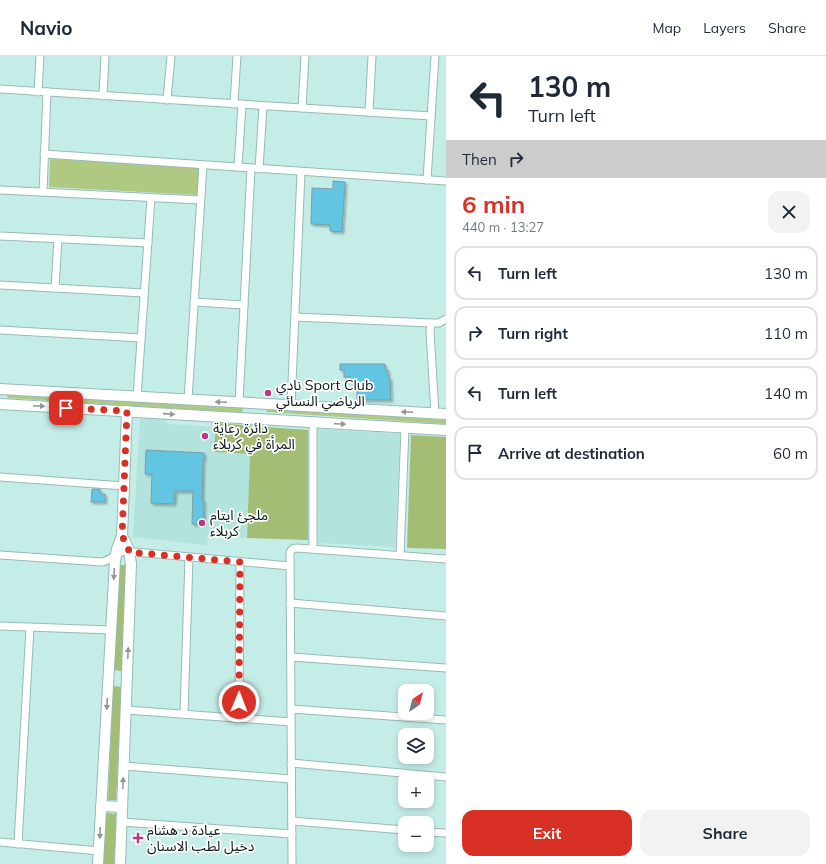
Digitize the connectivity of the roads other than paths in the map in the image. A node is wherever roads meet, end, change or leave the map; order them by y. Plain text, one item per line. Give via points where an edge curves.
1 (40, 56) edge
2 (106, 56) edge
3 (171, 56) edge
4 (237, 56) edge
5 (305, 56) edge
6 (372, 56) edge
7 (435, 56) edge
8 (0, 90) edge
9 (38, 92) junction
10 (47, 92) junction
11 (104, 96) junction
12 (167, 100) junction
13 (234, 104) junction
14 (242, 104) junction
15 (263, 106) junction
16 (302, 108) junction
17 (369, 112) junction
18 (431, 116) junction
19 (44, 154) junction
20 (203, 165) junction
21 (238, 167) junction
22 (251, 168) junction
23 (259, 169) junction
24 (301, 172) junction
25 (427, 180) junction
26 (446, 181) edge
27 (0, 190) edge
28 (43, 192) junction
29 (151, 198) junction
30 (200, 200) junction
31 (0, 236) edge
32 (58, 239) junction
33 (148, 243) junction
34 (0, 285) edge
35 (55, 288) junction
36 (144, 293) junction
37 (194, 302) junction
38 (244, 305) junction
39 (295, 317) junction
40 (446, 319) edge
41 (432, 324) junction
42 (0, 330) edge
43 (141, 338) junction
44 (3, 389) edge
45 (138, 397) junction
46 (188, 400) junction
47 (241, 403) junction
48 (2, 404) edge
49 (263, 404) junction
50 (291, 406) junction
51 (127, 411) junction
52 (435, 414) junction
53 (446, 414) edge
54 (244, 418) junction
55 (261, 420) junction
56 (313, 422) junction
57 (406, 428) junction
58 (446, 430) edge
59 (0, 477) edge
60 (124, 486) junction
61 (122, 536) junction
62 (313, 549) junction
63 (129, 552) junction
64 (0, 554) edge
65 (116, 555) junction
66 (400, 555) junction
67 (189, 558) junction
68 (446, 559) edge
69 (240, 562) junction
70 (290, 566) junction
71 (290, 603) junction
72 (446, 616) edge
73 (0, 626) edge
74 (30, 627) junction
75 (111, 630) junction
76 (291, 657) junction
77 (446, 668) edge
78 (108, 678) junction
79 (127, 679) junction
80 (291, 709) junction
81 (126, 710) junction
82 (184, 714) junction
83 (239, 718) junction
84 (446, 720) edge
85 (291, 722) junction
86 (291, 763) junction
87 (124, 766) junction
88 (446, 777) edge
89 (291, 779) junction
90 (101, 806) junction
91 (122, 807) junction
92 (292, 821) junction
93 (122, 822) junction
94 (398, 829) edge
95 (434, 833) edge
96 (292, 834) junction
97 (446, 834) edge
98 (0, 842) edge
99 (18, 844) junction
100 (99, 852) junction
101 (98, 864) edge
102 (120, 864) edge
103 (292, 864) edge

1 - 9 street
2 - 11 street
3 - 12 street
4 - 13 street
5 - 16 street
6 - 17 street
7 - 18 street
8 - 9 street
9 - 10 street
10 - 11 street
10 - 19 street
11 - 12 street
12 - 13 street
13 - 14 street
14 - 15 street
14 - 21 street
15 - 16 street
15 - 23 street
16 - 17 street
17 - 18 street
18 - 25 street
19 - 20 street
19 - 28 street
20 - 21 street
20 - 30 street
21 - 22 street
22 - 23 street
22 - 38 street
23 - 24 street
24 - 25 street
24 - 39 street
25 - 26 street
27 - 28 street
28 - 29 street
29 - 30 street
29 - 33 street
30 - 37 street
31 - 32 street
32 - 33 street
32 - 35 street
33 - 36 street
34 - 35 street
35 - 36 street
36 - 43 street
37 - 38 street
37 - 46 street
38 - 47 street
39 - 41 street
39 - 50 street
40 - 41 street
41 - 52 street via 430,332
42 - 43 street
43 - 45 street
44 - 45 main road
44 - 48 main road
45 - 46 main road
47 -> 46 main road
47 - 49 main road
47 - 54 main road via 246,406 248,412
48 -> 51 main road
49 - 50 main road
49 - 55 main road via 259,410
52 -> 50 main road
51 -> 54 main road
51 - 60 main road
52 - 53 main road
54 - 55 main road
55 - 56 main road
56 -> 57 main road
56 - 62 street
57 - 58 main road
57 - 66 street
59 - 60 street
60 - 61 main road
61 - 63 main road
61 - 65 main road
62 - 66 street
62 - 70 street via 292,550
63 - 65 street
63 - 67 street
79 -> 63 main road via 131,564
64 - 65 street via 102,562
65 -> 75 main road
66 - 68 street
67 - 69 street
67 - 82 street
69 - 70 street
69 - 83 street
70 - 71 street
71 - 72 street
71 - 76 street
73 - 74 street
74 - 75 street
74 - 99 street
75 - 78 main road
76 - 77 street
76 - 80 street
78 - 79 main road
78 -> 90 main road
79 - 81 main road
80 - 84 street
80 - 85 street
81 - 82 street
81 - 87 main road
82 - 83 street
83 - 85 street
85 - 86 street
86 - 88 street
86 - 89 street
87 - 89 street
91 -> 87 main road
89 - 92 street
90 - 91 main road
90 -> 100 main road
91 - 93 main road
92 - 94 street
92 - 96 street
93 - 96 street
93 - 102 main road
95 - 97 street
96 - 103 street
98 - 99 street
99 - 100 street
100 - 101 main road

